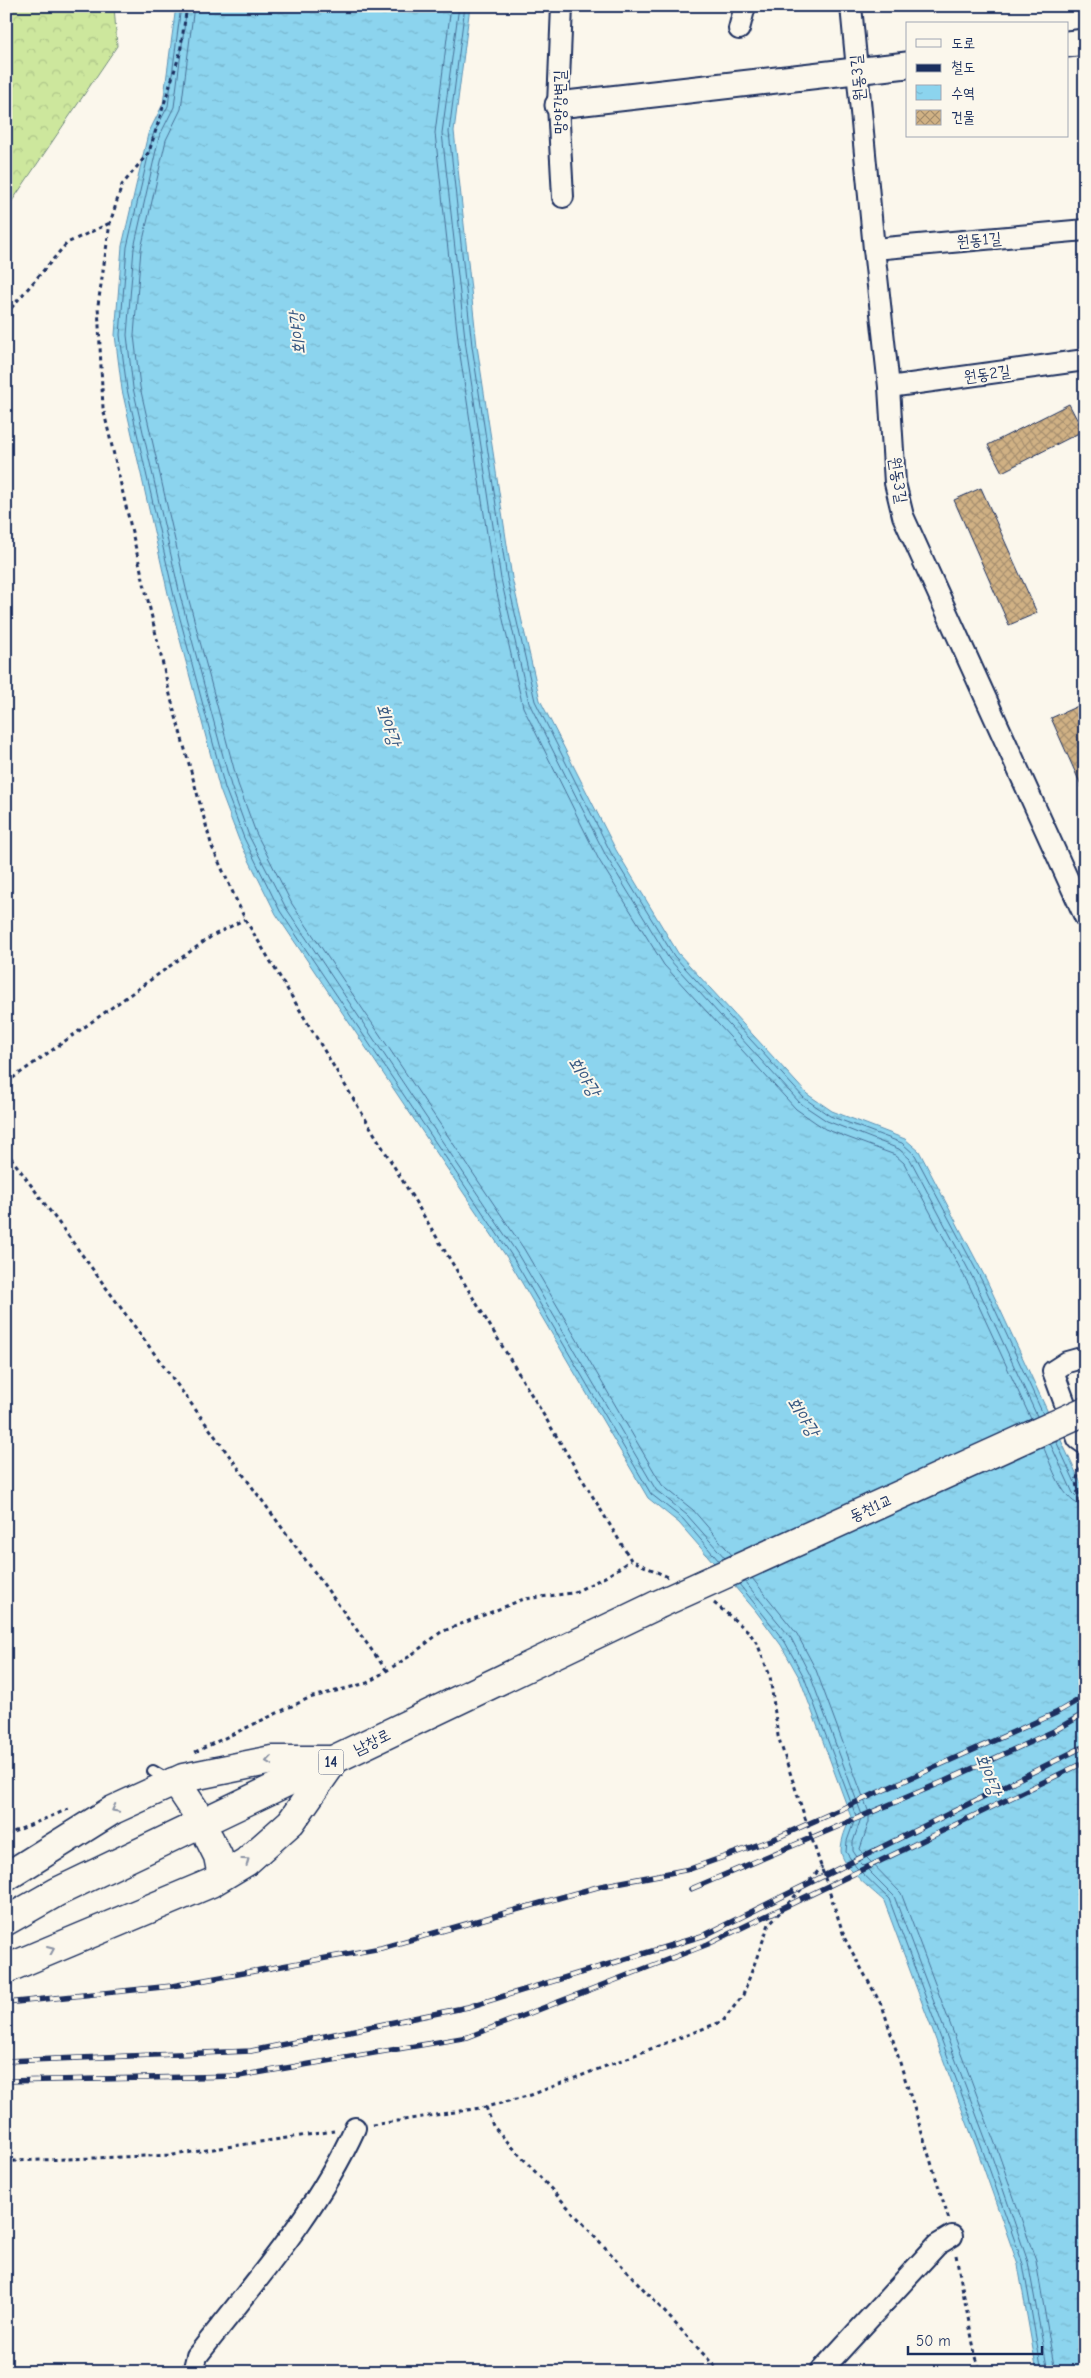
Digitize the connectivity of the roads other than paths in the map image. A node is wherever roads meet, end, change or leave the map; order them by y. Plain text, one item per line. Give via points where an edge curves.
1 (562, 6) edge
2 (745, 6) edge
3 (851, 6) edge
4 (739, 29) dead end
5 (1085, 42) edge
6 (1068, 44) edge
7 (906, 65) edge
8 (857, 71) junction
9 (558, 105) junction
10 (563, 197) dead end
11 (1085, 230) edge
12 (874, 249) junction
13 (1085, 360) edge
14 (889, 387) junction
15 (1085, 917) edge
16 (1085, 1357) edge
17 (1085, 1411) edge
18 (1085, 1444) edge
19 (658, 1606) joint
20 (335, 1760) junction
21 (163, 1777) junction
22 (194, 1809) dead end
23 (209, 1838) dead end
24 (6, 1876) edge
25 (222, 1876) junction
26 (6, 1921) edge
27 (6, 1969) edge
28 (355, 2128) road end
29 (952, 2236) road end
30 (193, 2372) edge
31 (820, 2372) edge

1 - 9 street, 망양강변길
2 - 4 street
3 - 8 street, 원동3길
5 - 6 street
7 - 8 street
8 - 9 street
8 - 12 street, 원동3길
9 - 10 street, 망양강변길
11 - 12 street, 원동1길
12 - 14 street, 원동3길
13 - 14 street, 원동2길
14 - 15 street, 원동3길 via 895,483 903,516
16 - 18 street via 1067,1362 1053,1371 1078,1439
17 - 19 main road, 동천1교, bridge
19 - 20 main road, 남창로 / 14
20 -> 21 main road via 272,1760 182,1778
25 -> 20 main road via 246,1862 290,1822
20 - 26 main road, 남창로 / 14 via 56,1892
21 - 22 main road via 182,1791
21 -> 24 main road
23 - 25 main road via 218,1856
27 -> 25 main road
28 - 30 street via 343,2154 296,2229 197,2356
29 - 31 street via 936,2245

